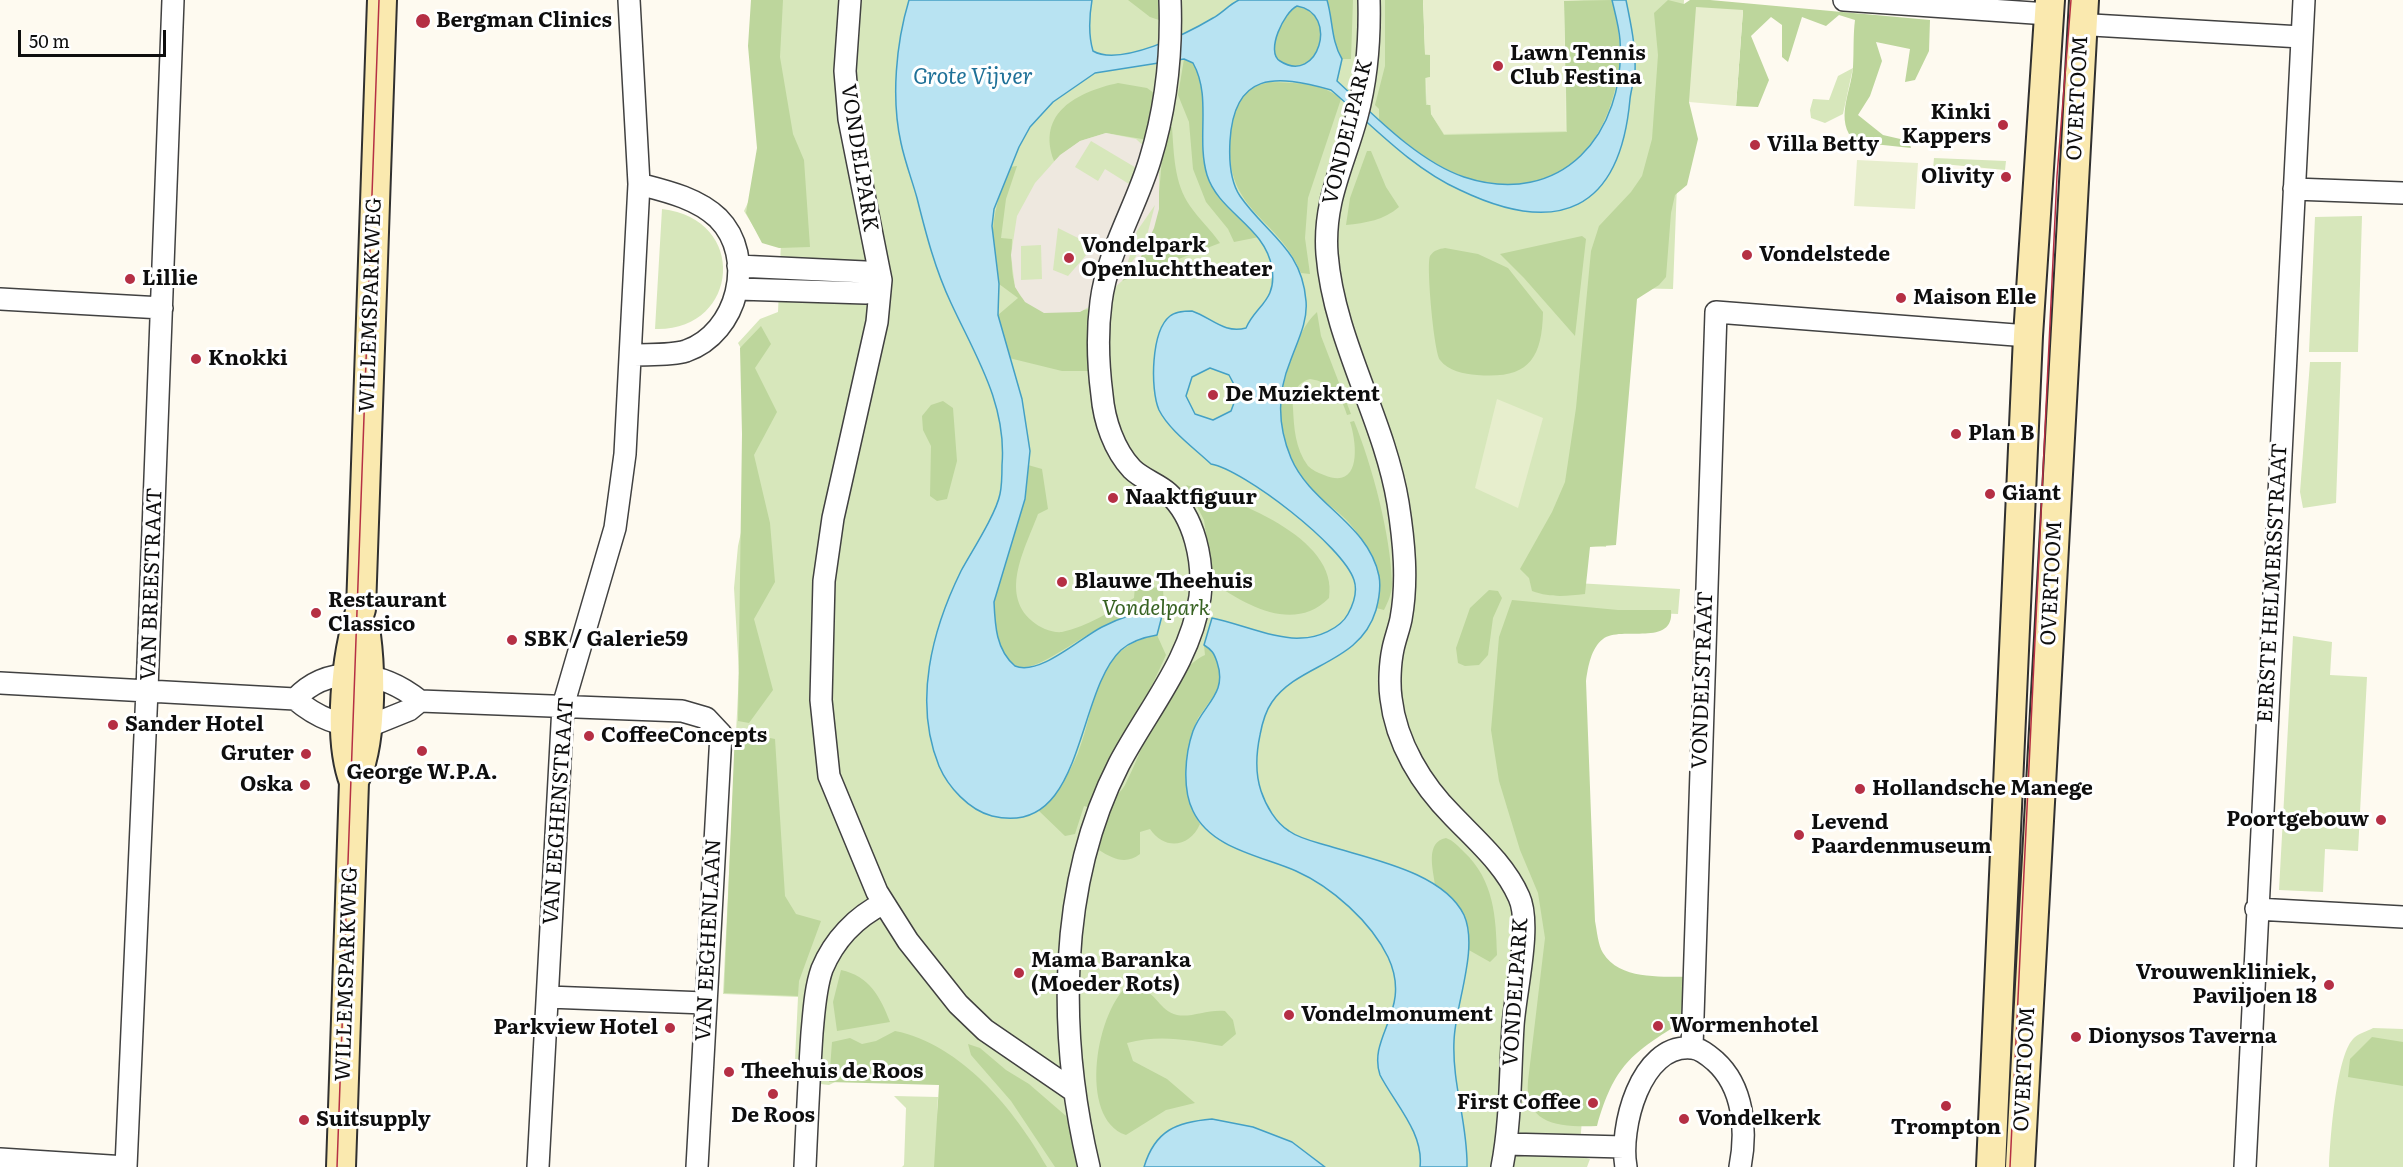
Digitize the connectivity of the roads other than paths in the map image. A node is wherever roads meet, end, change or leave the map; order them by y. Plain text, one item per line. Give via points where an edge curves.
1 (173, 0) edge
2 (382, 0) edge
3 (629, 0) edge
4 (850, 0) edge
5 (1170, 0) edge
6 (1369, 0) edge
7 (1844, 0) edge
8 (2304, 0) edge
9 (2049, 7) edge
10 (2083, 10) edge
11 (2301, 37) junction
12 (639, 184) junction
13 (2294, 189) junction
14 (2403, 193) edge
15 (738, 266) junction
16 (881, 280) junction
17 (738, 289) junction
18 (0, 299) edge
19 (162, 308) junction
20 (2028, 336) junction
21 (632, 355) junction
22 (358, 674) junction
23 (0, 683) edge
24 (147, 690) junction
25 (295, 699) junction
26 (420, 701) junction
27 (563, 705) junction
28 (356, 726) junction
29 (884, 903) junction
30 (2256, 909) junction
31 (2403, 917) edge
32 (548, 997) junction
33 (705, 1003) junction
34 (1692, 1047) junction
35 (1074, 1090) junction
36 (1506, 1144) junction
37 (1625, 1157) edge
38 (0, 1159) edge
39 (126, 1167) edge
40 (341, 1167) edge
41 (538, 1167) edge
42 (697, 1167) edge
43 (806, 1167) edge
44 (1089, 1167) edge
45 (1502, 1167) edge
46 (1740, 1167) edge
47 (1991, 1167) edge
48 (2020, 1167) edge
49 (2245, 1167) edge

1 - 19 street, VAN BREESTRAAT
2 - 22 main road, WILLEMSPARKWEG via 361,609 350,648
3 - 12 street, VAN EEGHENSTRAAT
4 - 16 street, VONDELPARK via 845,71 849,119
5 - 35 street via 1167,88 1151,157 1110,266 1101,300 1098,346 1102,398 1113,439 1133,470 1159,485 1185,512 1198,555 1200,598 1178,667 1124,755 1108,789 1079,881 1070,947
6 - 36 street, VONDELPARK via 1369,50 1362,93 1330,199 1327,254 1340,320 1398,501 1404,585 1401,620 1392,651 1391,699 1405,750 1424,783 1498,864 1521,900 1522,942
7 - 9 street
8 - 11 street, EERSTE HELMERSSTRAAT
9 - 20 main road, OVERTOOM
10 - 11 street via 2092,25
10 - 48 main road, OVERTOOM
11 - 13 street, EERSTE HELMERSSTRAAT
12 - 15 street via 692,201 717,218 735,247
12 - 21 street, VAN EEGHENSTRAAT
13 - 14 street
13 - 30 street, EERSTE HELMERSSTRAAT
15 - 16 street via 865,272
15 - 17 street
16 - 17 street via 866,293
16 - 29 street, VONDELPARK via 873,344 833,518 824,581 820,669 829,776 840,809
17 - 21 street via 722,322 697,346 684,352
18 - 19 street
19 - 24 street, VAN BREESTRAAT
20 - 34 street, VONDELSTRAAT via 1716,312
20 - 47 main road, OVERTOOM
21 - 27 street, VAN EEGHENSTRAAT via 615,528
22 - 25 street via 327,678 305,688
22 - 26 street via 378,677
22 - 28 main road, WILLEMSPARKWEG
23 - 24 street
24 - 25 street
24 - 39 street, VAN BREESTRAAT
25 - 28 street via 333,723
26 - 27 street
26 - 28 street via 409,710
27 - 32 street, VAN EEGHENSTRAAT
27 - 33 street, VAN EEGHENLAAN via 682,711 706,718 721,734
28 - 40 main road, WILLEMSPARKWEG via 346,763 354,782
29 - 35 street, VONDELPARK via 908,941 958,1004 985,1030
29 - 43 street via 866,911 849,927 822,970 815,997
30 - 31 street
30 - 49 street, EERSTE HELMERSSTRAAT
32 - 33 street
32 - 41 street, VAN EEGHENSTRAAT
33 - 42 street, VAN EEGHENLAAN
34 - 37 street via 1665,1055 1651,1067 1633,1100
34 - 46 street via 1725,1070 1737,1098 1744,1122
35 - 44 street
36 - 37 street
36 - 45 street, VONDELPARK
38 - 39 street

